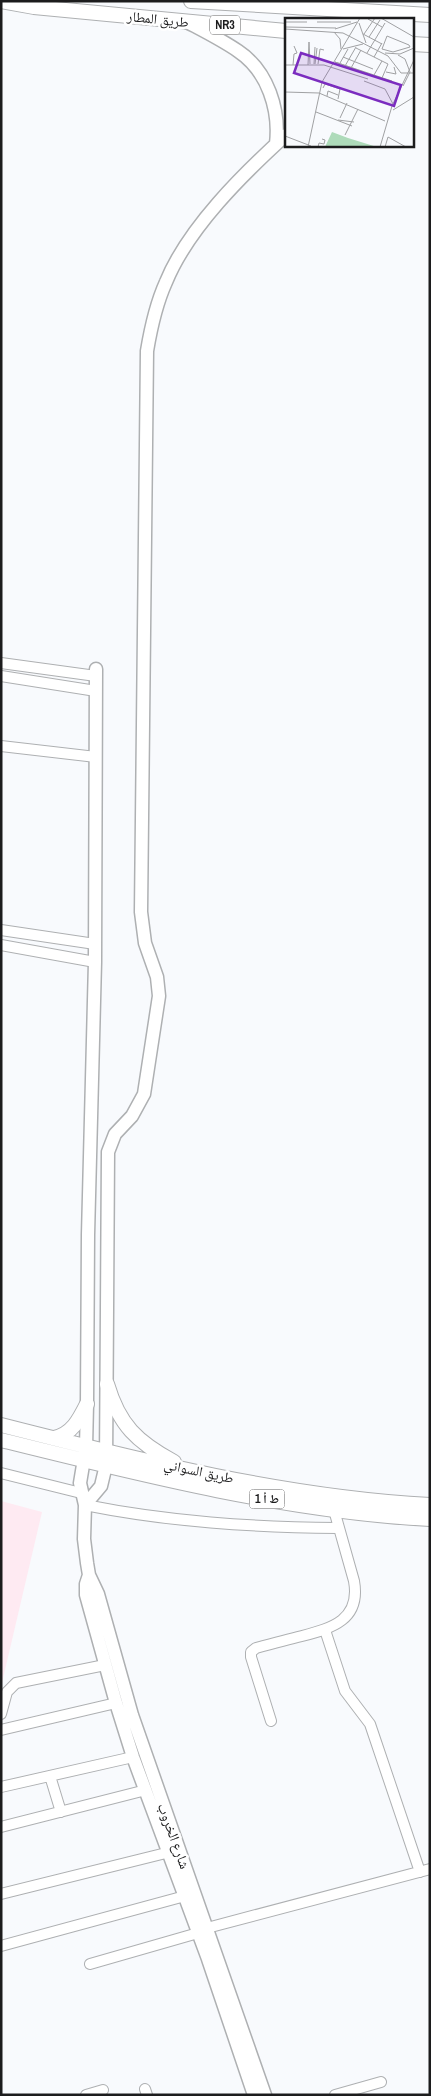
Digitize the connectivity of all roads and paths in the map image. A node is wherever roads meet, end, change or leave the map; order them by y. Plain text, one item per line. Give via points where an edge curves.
1 (1, 1) edge
2 (191, 1) edge
3 (292, 1) edge
4 (34, 7) junction
5 (275, 7) junction
6 (1, 11) edge
7 (430, 15) edge
8 (186, 21) junction
9 (285, 31) edge
10 (414, 44) edge
11 (430, 45) edge
12 (285, 136) edge
13 (276, 144) junction
14 (1, 663) edge
15 (96, 673) joint
16 (1, 676) edge
17 (96, 691) junction
18 (1, 746) edge
19 (96, 757) junction
20 (1, 930) edge
21 (1, 944) edge
22 (95, 944) junction
23 (95, 962) junction
24 (88, 1235) junction
25 (106, 1237) junction
26 (107, 1384) junction
27 (87, 1404) junction
28 (1, 1425) edge
29 (54, 1438) junction
30 (1, 1440) edge
31 (85, 1454) junction
32 (107, 1458) junction
33 (188, 1470) junction
34 (1, 1473) edge
35 (81, 1492) junction
36 (85, 1505) junction
37 (362, 1505) junction
38 (430, 1505) edge
39 (334, 1510) junction
40 (430, 1519) edge
41 (338, 1528) junction
42 (89, 1575) junction
43 (324, 1630) junction
44 (105, 1665) junction
45 (116, 1703) junction
46 (1, 1714) edge
47 (126, 1717) junction
48 (271, 1721) dead end
49 (1, 1730) edge
50 (133, 1757) junction
51 (50, 1776) junction
52 (1, 1787) edge
53 (146, 1790) junction
54 (60, 1812) junction
55 (1, 1827) edge
56 (170, 1852) junction
57 (425, 1870) edge
58 (1, 1894) edge
59 (185, 1896) junction
60 (203, 1930) junction
61 (1, 1946) edge
62 (90, 1964) dead end
63 (381, 2082) dead end
64 (103, 2090) dead end
65 (86, 2095) edge
66 (254, 2095) edge
67 (265, 2095) edge
68 (335, 2095) edge

1 - 4 highway, طريق المطار / NR3
2 - 5 highway, طريق المطار / NR3
3 - 5 main road
4 - 6 highway
4 - 8 highway, طريق المطار / NR3
5 - 7 highway, طريق المطار / NR3
8 - 9 highway, طريق المطار / NR3
8 - 13 main road via 239,51 256,68 274,105
10 - 11 highway
12 - 13 main road
13 - 25 main road via 216,207 177,258 157,303 147,351 141,912 159,996 144,1094 132,1116 115,1134 108,1152
14 - 15 street
15 - 17 main road, شارع الخروب
16 - 17 street
17 - 19 main road, شارع الخروب
18 - 19 street
19 - 22 main road, شارع الخروب
20 - 22 street
21 - 23 street
22 - 23 main road, شارع الخروب
23 - 24 main road, شارع الخروب
24 - 25 main road
24 - 27 main road, شارع الخروب
25 - 26 main road
26 - 32 main road
26 - 33 highway via 117,1414 139,1441
27 - 29 highway via 74,1427
27 - 31 main road, شارع الخروب
28 - 29 highway, طريق السواني / ط أ 1
29 - 31 highway, طريق السواني / ط أ 1
30 - 31 highway, طريق السواني / ط أ 1
31 - 32 highway, طريق السواني / ط أ 1
31 - 35 main road, شارع الخروب
32 - 33 highway, طريق السواني / ط أ 1
32 - 36 main road via 100,1486
32 - 39 highway, طريق السواني / ط أ 1 via 228,1492
33 - 37 highway, طريق السواني / ط أ 1
34 - 35 street
35 - 36 main road, شارع الخروب
36 - 41 street via 181,1521 257,1527
36 - 42 main road, شارع الخروب via 84,1539
37 - 38 highway, طريق السواني / ط أ 1
37 - 39 highway, طريق السواني / ط أ 1
37 - 40 highway, طريق السواني / ط أ 1
39 - 41 street
41 - 43 street via 356,1597 346,1618
42 - 44 main road, شارع الخروب via 86,1595
42 - 47 main road, شارع الخروب via 98,1594
43 - 48 street via 251,1652
43 - 57 street via 345,1691 370,1724
44 - 45 main road, شارع الخروب
44 - 46 street via 16,1683 7,1692
45 - 47 main road, شارع الخروب
45 - 49 street
47 - 50 main road, شارع الخروب
47 - 60 main road, شارع الخروب
50 - 51 street
50 - 53 main road, شارع الخروب
51 - 52 street
51 - 54 street
53 - 54 street
53 - 56 main road, شارع الخروب
54 - 55 street
56 - 58 street
56 - 59 main road, شارع الخروب
57 - 60 street
59 - 60 main road, شارع الخروب
59 - 61 street
60 - 62 street
60 - 66 main road, شارع الخروب
60 - 67 main road, شارع الخروب
63 - 68 street
64 - 65 street

